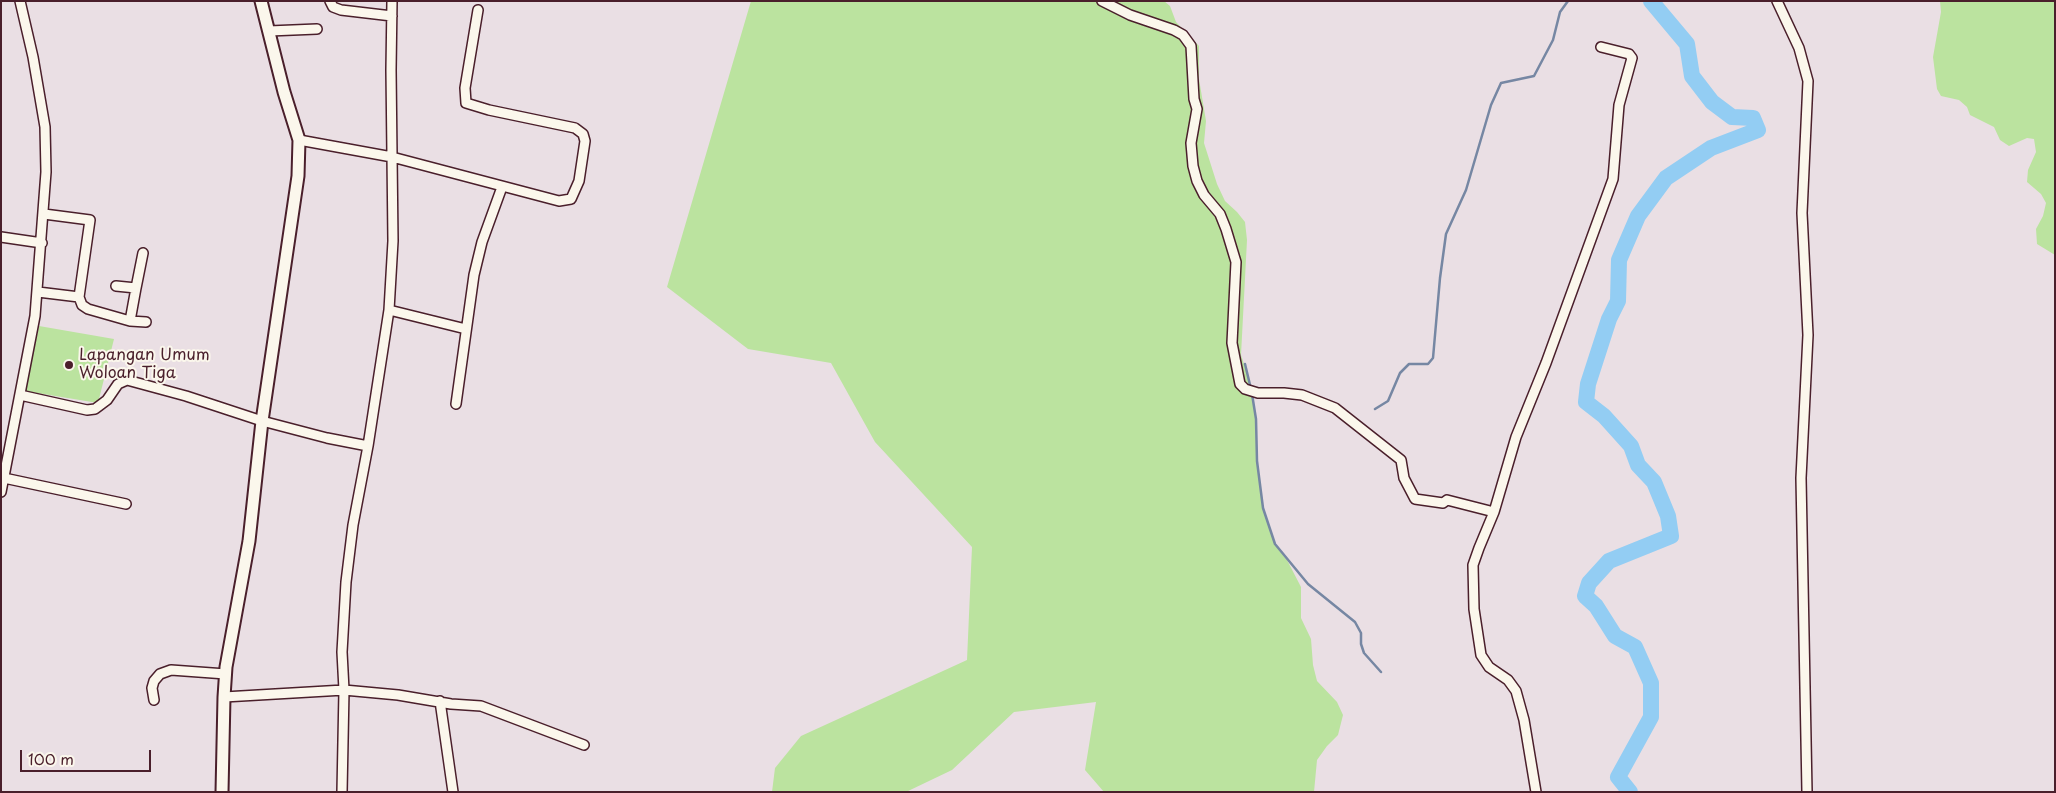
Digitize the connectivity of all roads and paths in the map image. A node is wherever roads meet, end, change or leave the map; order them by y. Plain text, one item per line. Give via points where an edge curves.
1 (20, 1) edge
2 (261, 1) edge
3 (330, 1) edge
4 (392, 1) edge
5 (1102, 1) edge
6 (1777, 1) edge
7 (478, 10) dead end
8 (392, 16) junction
9 (317, 29) dead end
10 (269, 31) junction
11 (1601, 47) dead end
12 (299, 140) junction
13 (392, 157) junction
14 (502, 187) junction
15 (44, 214) junction
16 (1, 237) edge
17 (42, 243) junction
18 (143, 253) dead end
19 (116, 286) dead end
20 (136, 288) junction
21 (38, 292) junction
22 (79, 297) junction
23 (389, 310) junction
24 (130, 321) junction
25 (146, 322) dead end
26 (466, 329) junction
27 (20, 395) junction
28 (456, 404) dead end
29 (262, 421) junction
30 (368, 446) junction
31 (4, 478) junction
32 (1, 492) edge
33 (126, 504) dead end
34 (1494, 512) junction
35 (226, 674) junction
36 (344, 690) junction
37 (224, 697) junction
38 (154, 700) dead end
39 (440, 701) junction
40 (584, 745) dead end
41 (222, 792) edge
42 (342, 792) edge
43 (453, 792) edge
44 (1536, 792) edge
45 (1807, 792) edge

1 - 15 street via 34,57 45,127
2 - 10 main road
3 - 8 street via 333,7 342,10
4 - 8 street
5 - 34 street via 1130,15 1174,30 1183,35 1191,46 1197,109 1191,143 1193,166 1204,195 1220,214 1236,262 1232,343 1240,384 1258,393 1302,395 1335,408 1401,460 1404,478 1415,499 1443,503 1447,500
6 - 45 street via 1799,48 1808,81 1802,204 1808,335 1801,478
7 - 14 street via 465,88 466,103 574,128 583,134 585,141 579,181 571,199 559,201
8 - 13 street
9 - 10 street
10 - 12 main road
11 - 34 street via 1629,54 1632,58 1619,105 1613,179 1516,437
12 - 13 street
12 - 29 main road via 298,176
13 - 14 street
13 - 23 street via 394,241
14 - 26 street via 482,242
15 - 17 street
15 - 22 street via 90,220
16 - 17 street
17 - 21 street
18 - 20 street
19 - 20 street
20 - 24 street
21 - 22 street
21 - 27 street
22 - 24 street via 88,309
23 - 26 street
23 - 30 street
24 - 25 street
26 - 28 street
27 - 29 street via 95,409 107,400 118,384 127,380
27 - 31 street
29 - 30 street
29 - 35 main road via 249,540
30 - 36 street via 346,582 342,652
31 - 32 street
31 - 33 street
34 - 44 street via 1473,565 1474,609 1481,655 1516,690
35 - 37 main road
35 - 38 street via 171,670 154,680
36 - 37 street
36 - 39 street
36 - 42 street
37 - 41 main road
39 - 40 street via 481,706
39 - 43 street

